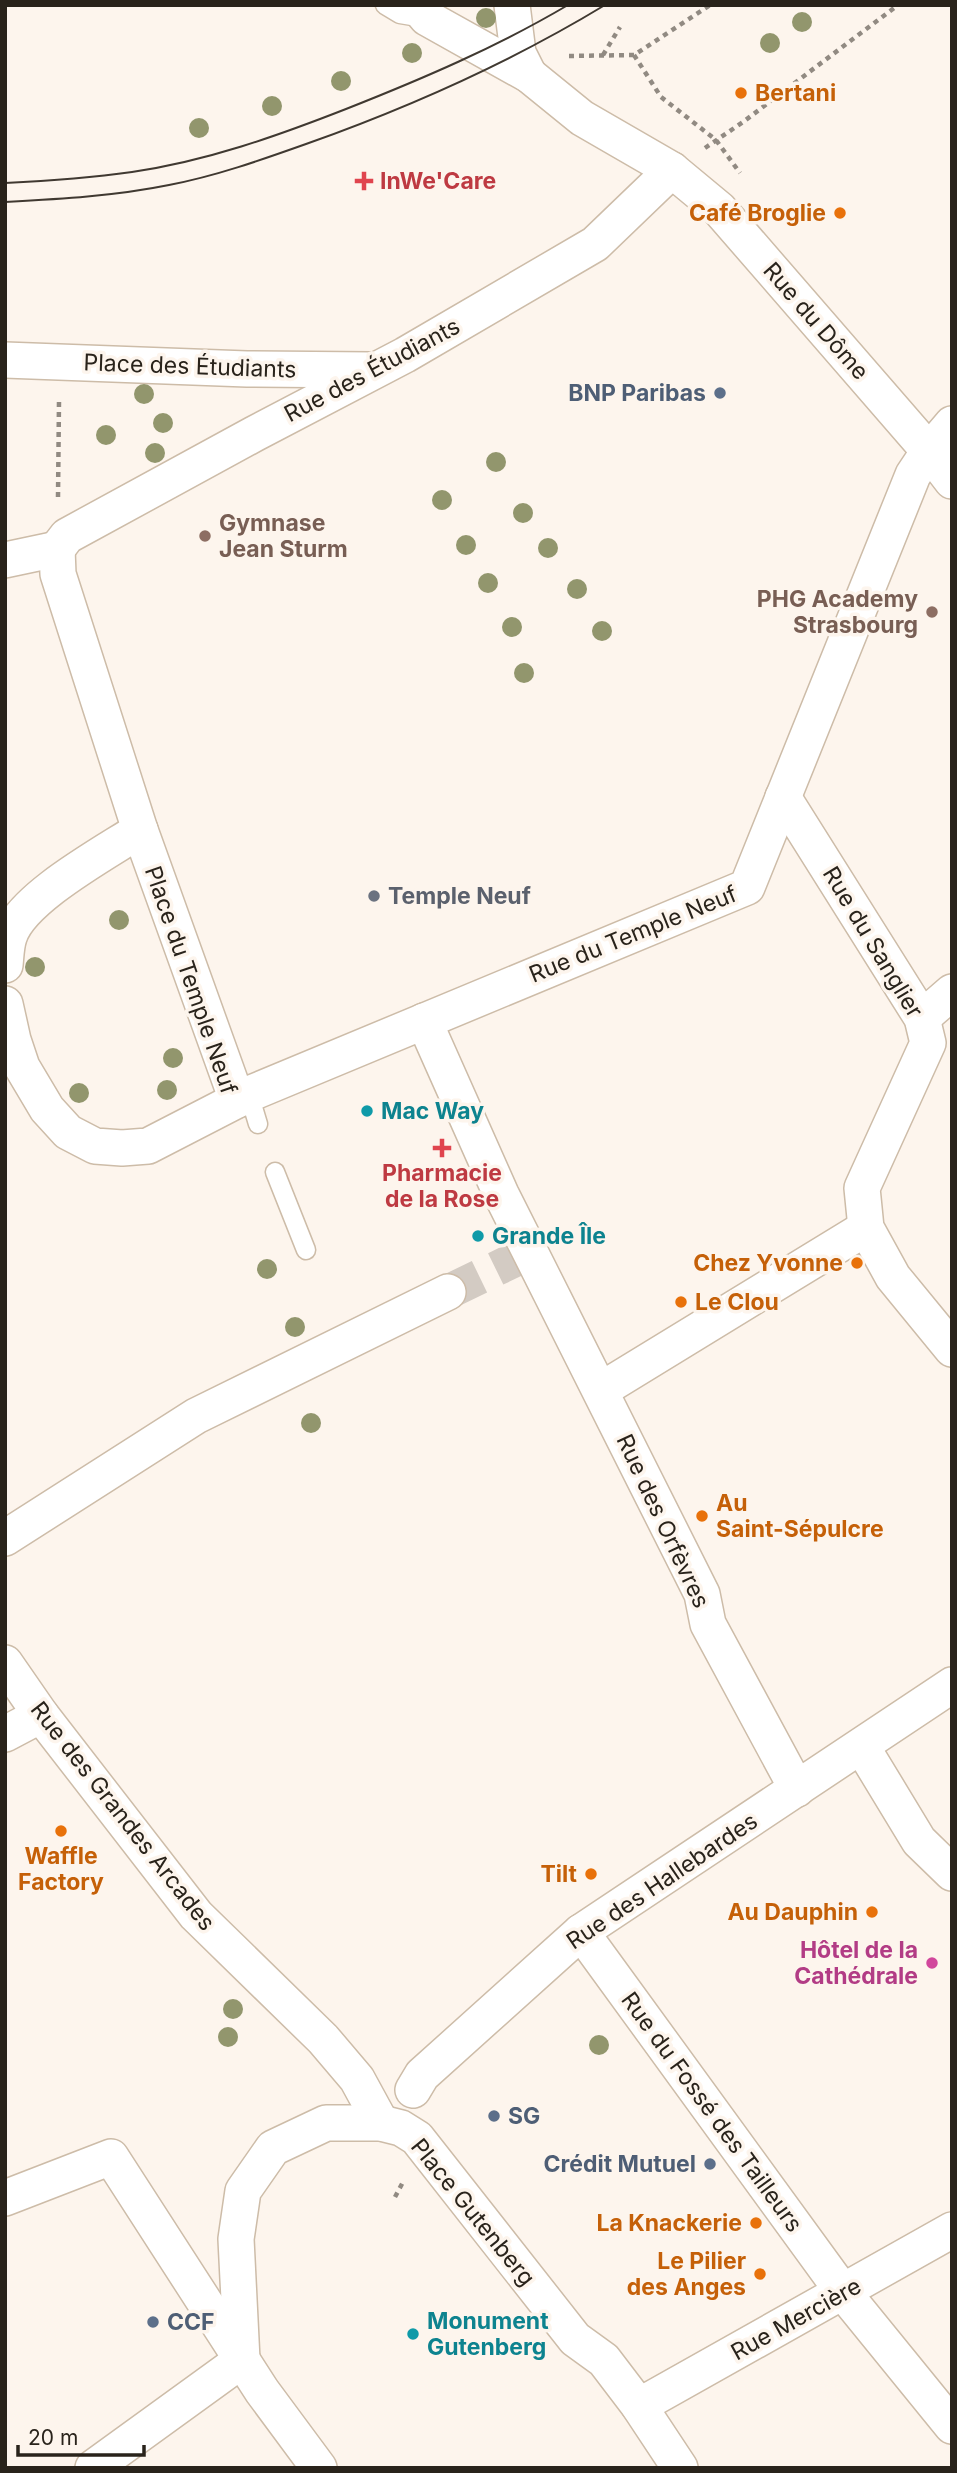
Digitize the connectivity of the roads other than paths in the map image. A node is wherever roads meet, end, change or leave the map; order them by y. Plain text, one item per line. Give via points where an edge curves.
1 (385, 5) edge
2 (512, 5) edge
3 (430, 10) edge
4 (529, 75) junction
5 (672, 170) junction
6 (5, 360) edge
7 (375, 370) junction
8 (952, 424) edge
9 (929, 451) junction
10 (952, 481) edge
11 (57, 549) junction
12 (5, 560) edge
13 (783, 797) junction
14 (140, 830) junction
15 (5, 965) edge
16 (952, 992) edge
17 (5, 1004) edge
18 (922, 1018) junction
19 (424, 1021) junction
20 (14, 1071) edge
21 (248, 1106) junction
22 (275, 1171) dead end
23 (866, 1228) junction
24 (306, 1251) dead end
25 (442, 1296) tunnel mouth
26 (952, 1349) edge
27 (601, 1390) junction
28 (5, 1538) edge
29 (5, 1663) edge
30 (952, 1685) edge
31 (41, 1714) junction
32 (5, 1734) edge
33 (862, 1747) junction
34 (797, 1789) junction
35 (952, 1873) edge
36 (582, 1932) junction
37 (357, 2079) junction
38 (381, 2123) junction
39 (5, 2198) edge
40 (952, 2230) edge
41 (844, 2292) junction
42 (242, 2360) junction
43 (639, 2406) junction
44 (952, 2426) edge
45 (93, 2468) edge
46 (319, 2468) edge
47 (680, 2468) edge

1 - 3 lane via 400,14
2 - 4 street via 518,53
3 - 4 street, Rue du Dôme
4 - 5 street, Rue du Dôme via 582,118
5 - 7 street, Rue des Étudiants via 595,244
5 - 9 street, Rue du Dôme via 719,208
6 - 7 street, Place des Étudiants
7 - 11 street, Rue des Étudiants via 67,536
8 - 9 street, Rue du Temple Neuf
9 - 10 street, Rue du Dôme
9 - 13 street, Rue du Temple Neuf via 914,475
11 - 12 street
11 - 14 street, Place du Temple Neuf via 58,574
13 - 18 street, Rue du Sanglier
13 - 19 street, Rue du Temple Neuf via 747,887
14 - 15 street via 43,895 19,917 9,937
14 - 21 street, Place du Temple Neuf
16 - 18 street
17 - 20 street, Place du Temple Neuf
18 - 23 street, Rue du Sanglier via 928,1043 862,1188
19 - 21 street, Rue du Temple Neuf
19 - 27 street, Rue des Orfèvres via 501,1194 522,1256
20 - 21 street, Place du Temple Neuf via 68,1132 95,1146 148,1146
22 - 24 lane
23 - 26 street, Rue du Sanglier via 892,1277
23 - 27 street
25 - 28 street via 196,1416
27 - 34 street, Rue des Orfèvres via 702,1594 709,1624
29 - 31 street, Rue des Grandes Arcades
30 - 33 street, Rue des Hallebardes
31 - 32 street
31 - 37 street, Rue des Grandes Arcades via 196,1915 323,2039
33 - 34 street, Rue des Hallebardes
33 - 35 street via 919,1841
34 - 36 street, Rue des Hallebardes
36 - 37 street, Rue des Hallebardes via 422,2075 418,2100
36 - 41 street, Rue du Fossé des Tailleurs
37 - 38 street, Rue des Grandes Arcades
38 - 42 street, Place Gutenberg via 326,2123 273,2148 243,2191 236,2239
38 - 43 street, Place Gutenberg via 401,2127 417,2138 575,2339 604,2360
39 - 42 street via 111,2157
40 - 41 street, Rue Mercière
41 - 43 street, Rue Mercière
41 - 44 street, Rue du Fossé des Tailleurs
42 - 45 street
42 - 46 street
43 - 47 street, Place Gutenberg

